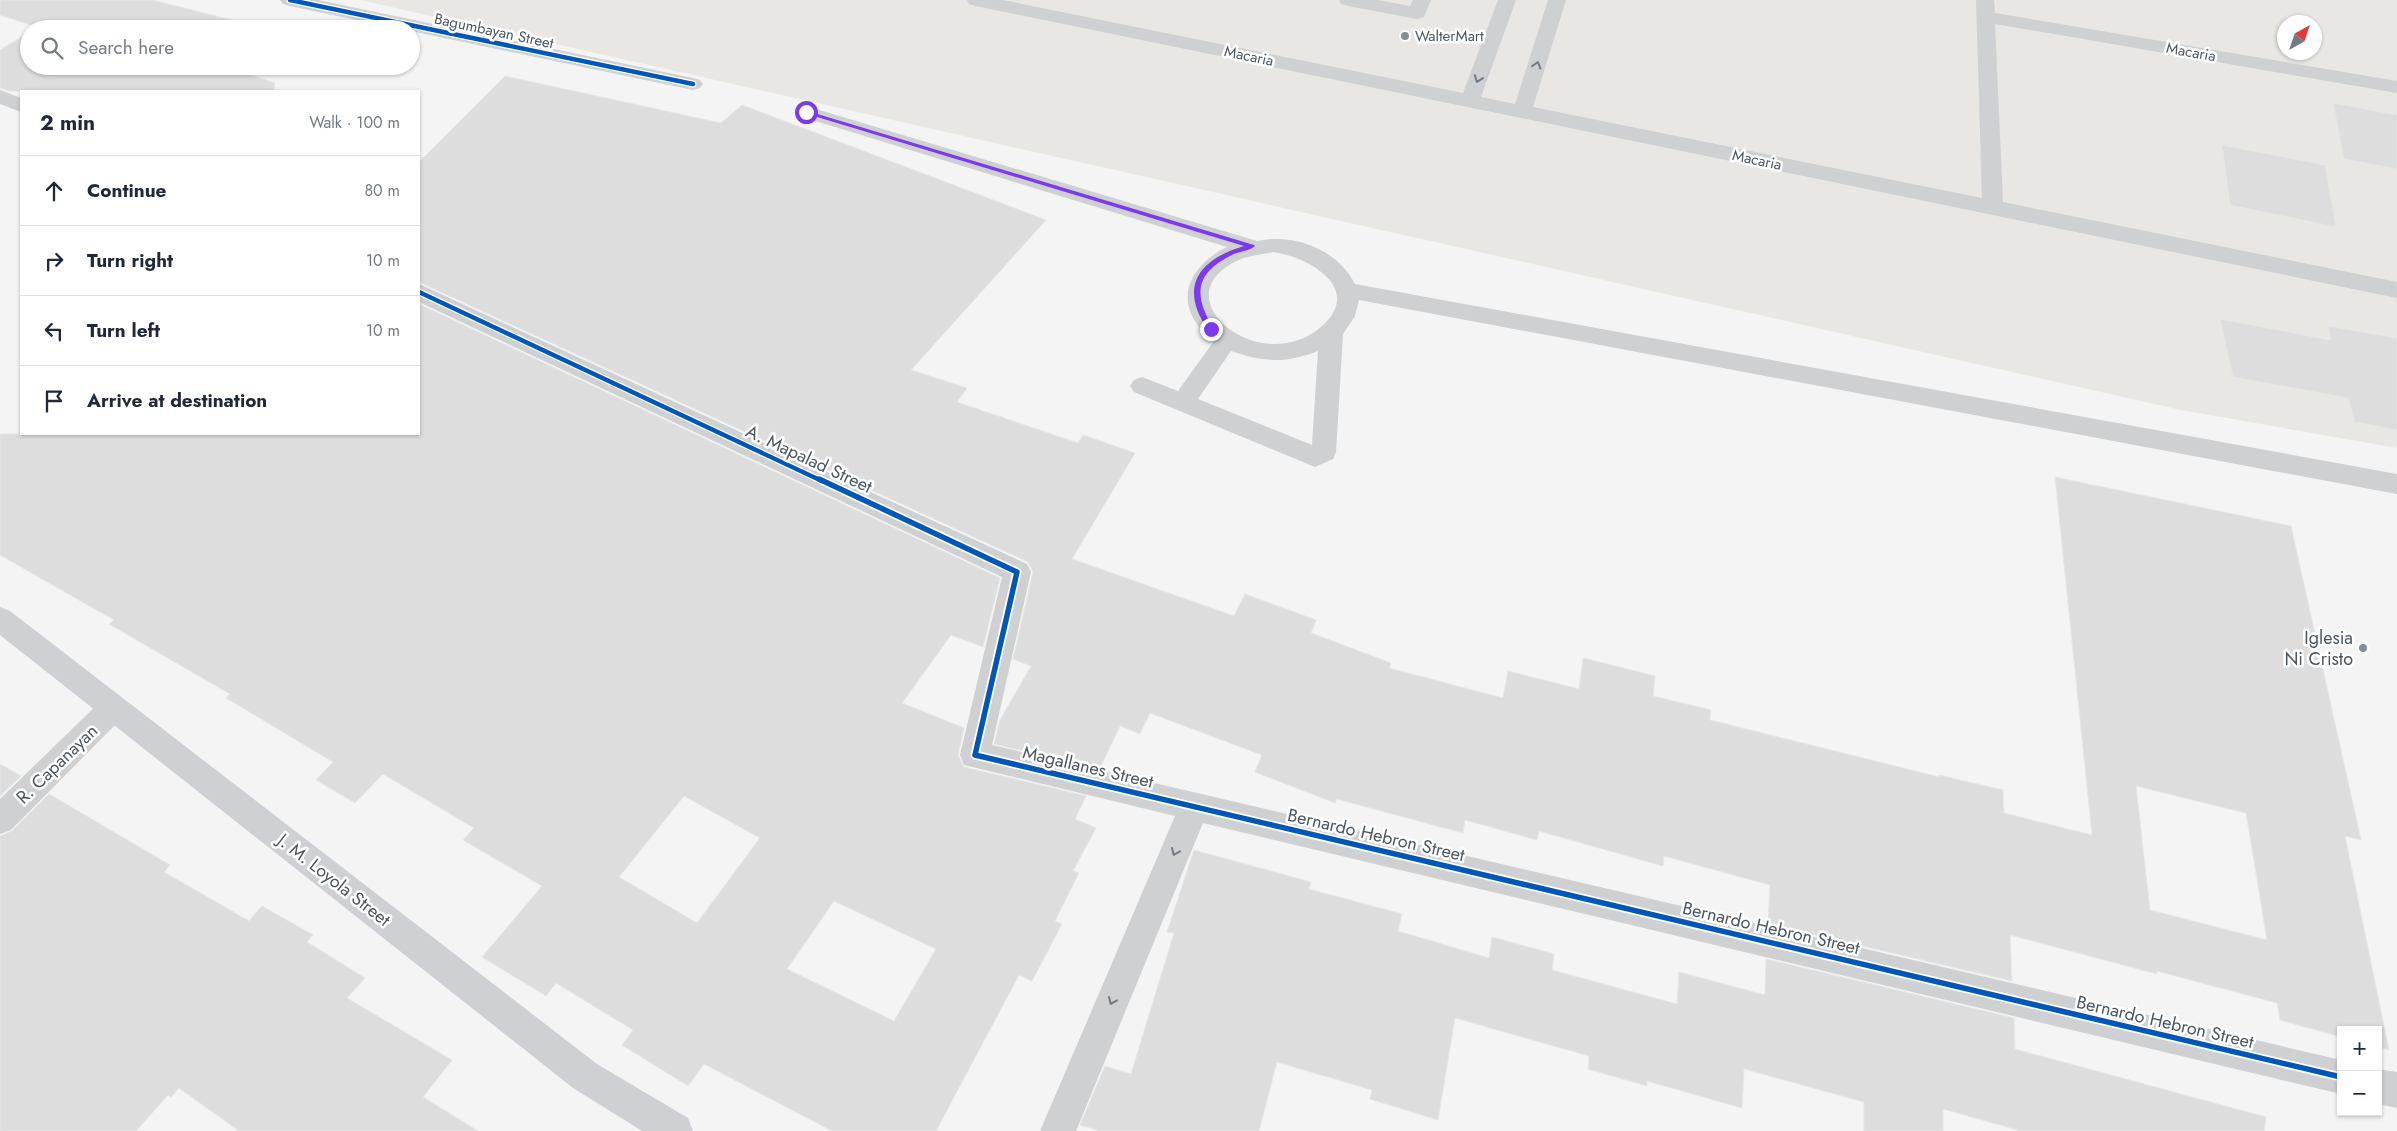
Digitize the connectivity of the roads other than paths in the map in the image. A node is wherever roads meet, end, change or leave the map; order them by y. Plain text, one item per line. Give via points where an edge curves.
1 (290, 0) edge
2 (976, 0) edge
3 (1348, 0) edge
4 (1422, 0) edge
5 (1507, 0) edge
6 (1557, 0) edge
7 (1985, 8) edge
8 (386, 20) edge
9 (420, 27) edge
10 (693, 84) dead end
11 (2397, 87) edge
12 (0, 96) edge
13 (1470, 101) junction
14 (20, 106) edge
15 (806, 112) dead end
16 (1522, 112) junction
17 (1993, 208) junction
18 (1252, 246) junction
19 (1347, 290) junction
20 (2397, 290) edge
21 (420, 292) edge
22 (1331, 334) junction
23 (1226, 340) junction
24 (1142, 386) dead end
25 (1183, 402) junction
26 (2397, 484) edge
27 (0, 619) edge
28 (113, 708) junction
29 (975, 755) joint
30 (1194, 807) junction
31 (0, 820) edge
32 (2337, 1076) edge
33 (2382, 1087) edge
34 (2397, 1090) edge
35 (675, 1131) edge
36 (1058, 1131) edge

1 - 8 street, Bagumbayan Street
2 - 13 lane, Macaria
3 - 4 lane via 1417,13
5 -> 13 lane
16 -> 6 lane
7 - 11 lane, Macaria
7 - 17 lane, Macaria
9 - 10 street, Bagumbayan Street
12 - 14 street
13 - 16 lane, Macaria
15 - 18 lane
16 - 17 lane, Macaria
17 - 20 lane, Macaria
18 - 19 lane via 1293,247 1312,254 1340,276
18 - 23 lane via 1217,260 1197,286 1196,300 1201,315 1211,329
19 - 22 lane via 1348,306 1342,321
19 - 26 lane
21 - 29 street, A. Mapalad Street via 1017,572
22 - 23 lane via 1292,351 1269,352
22 - 25 lane via 1324,452 1315,457
23 - 25 lane
24 - 25 lane
27 - 28 main road, J. M. Loyola Street
28 - 31 street, R. Capanayan
28 - 35 main road, J. M. Loyola Street via 585,1076
29 - 30 street, Magallanes Street
30 - 32 street, Bernardo Hebron Street
30 -> 36 street
33 - 34 street

